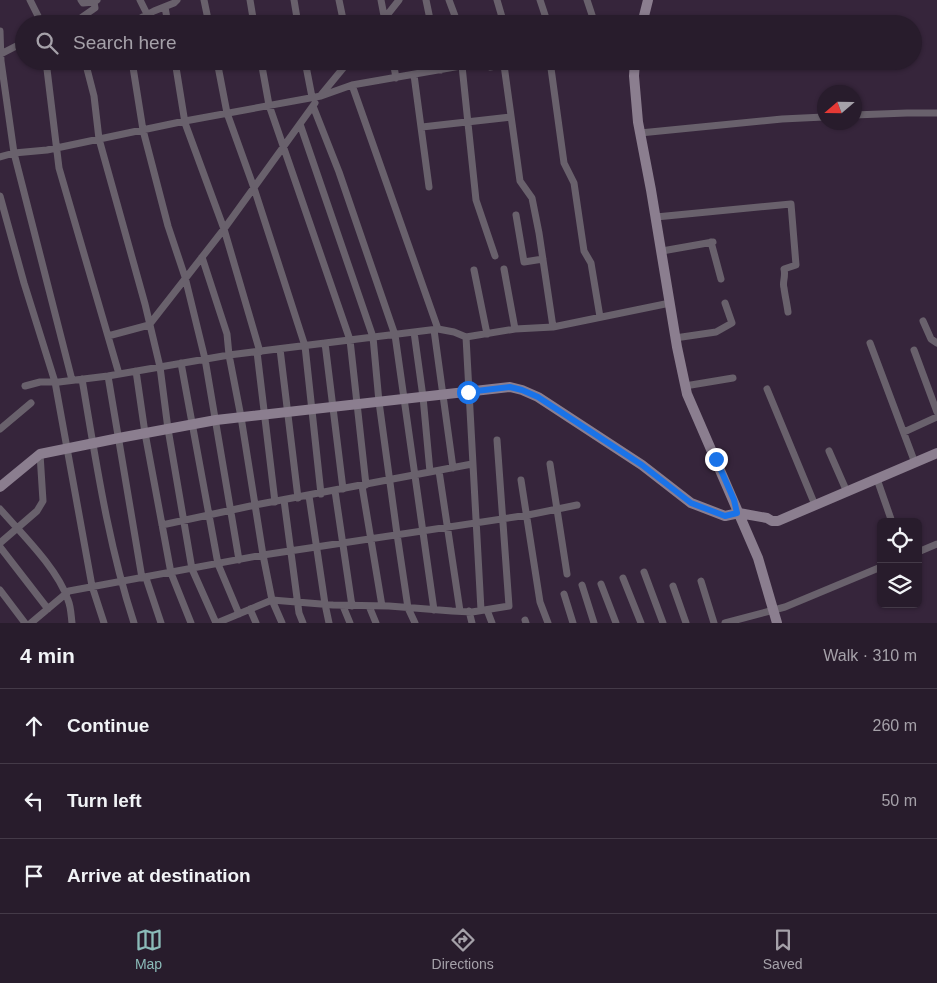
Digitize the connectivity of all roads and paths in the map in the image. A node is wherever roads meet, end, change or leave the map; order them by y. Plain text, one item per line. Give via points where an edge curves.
1 (30, 0) edge
2 (81, 0) edge
3 (140, 0) edge
4 (177, 0) edge
5 (204, 0) edge
6 (250, 0) edge
7 (294, 0) edge
8 (339, 0) edge
9 (381, 0) edge
10 (399, 0) edge
11 (426, 0) edge
12 (450, 0) edge
13 (497, 0) edge
14 (540, 0) edge
15 (587, 0) edge
16 (648, 0) edge
17 (96, 1) edge
18 (165, 7) junction
19 (147, 14) joint
20 (38, 15) edge
21 (85, 15) edge
22 (166, 15) edge
23 (207, 15) edge
24 (252, 15) edge
25 (296, 15) edge
26 (342, 15) edge
27 (382, 15) edge
28 (388, 15) edge
29 (429, 15) edge
30 (455, 15) edge
31 (501, 15) edge
32 (545, 15) edge
33 (592, 15) edge
34 (644, 15) edge
35 (0, 31) edge
36 (15, 47) edge
37 (1, 54) edge
38 (47, 70) edge
39 (87, 70) edge
40 (133, 70) edge
41 (177, 70) edge
42 (219, 70) edge
43 (263, 70) edge
44 (307, 70) edge
45 (342, 70) edge
46 (395, 70) edge
47 (441, 70) edge
48 (462, 70) edge
49 (505, 70) edge
50 (551, 70) edge
51 (634, 70) edge
52 (414, 75) junction
53 (396, 78) junction
54 (352, 84) junction
55 (321, 96) junction
56 (312, 97) junction
57 (269, 105) junction
58 (313, 106) junction
59 (227, 113) junction
60 (937, 113) edge
61 (862, 116) edge
62 (511, 117) junction
63 (817, 117) edge
64 (185, 120) junction
65 (468, 122) junction
66 (300, 124) junction
67 (422, 127) junction
68 (143, 130) junction
69 (640, 133) junction
70 (99, 139) junction
71 (284, 146) junction
72 (58, 148) junction
73 (14, 153) junction
74 (0, 157) edge
75 (429, 187) dead end
76 (254, 188) junction
77 (0, 196) edge
78 (516, 215) dead end
79 (656, 217) junction
80 (224, 229) junction
81 (662, 251) junction
82 (495, 256) dead end
83 (202, 257) junction
84 (543, 259) junction
85 (504, 269) dead end
86 (474, 270) dead end
87 (186, 277) junction
88 (721, 279) dead end
89 (670, 303) junction
90 (726, 303) dead end
91 (788, 312) dead end
92 (600, 317) junction
93 (923, 321) dead end
94 (149, 325) junction
95 (553, 327) junction
96 (515, 329) junction
97 (436, 330) junction
98 (414, 332) junction
99 (487, 334) junction
100 (395, 335) junction
101 (108, 336) junction
102 (466, 337) junction
103 (373, 338) junction
104 (675, 338) junction
105 (350, 340) junction
106 (326, 343) junction
107 (870, 343) dead end
108 (937, 343) edge
109 (305, 346) junction
110 (280, 349) junction
111 (914, 350) dead end
112 (258, 352) junction
113 (229, 355) junction
114 (204, 359) junction
115 (180, 364) junction
116 (160, 367) junction
117 (136, 371) junction
118 (120, 374) junction
119 (108, 376) junction
120 (733, 378) dead end
121 (82, 379) junction
122 (72, 380) junction
123 (55, 382) junction
124 (26, 386) dead end
125 (685, 386) junction
126 (767, 389) dead end
127 (468, 392) junction
128 (443, 395) junction
129 (424, 397) junction
130 (404, 399) junction
131 (379, 402) junction
132 (31, 403) dead end
133 (358, 404) junction
134 (334, 407) junction
135 (313, 409) junction
136 (287, 412) junction
137 (937, 412) edge
138 (264, 415) junction
139 (241, 417) junction
140 (937, 417) edge
141 (216, 420) junction
142 (193, 424) junction
143 (0, 429) edge
144 (168, 429) junction
145 (904, 432) junction
146 (145, 433) junction
147 (119, 438) junction
148 (497, 440) dead end
149 (93, 443) junction
150 (68, 448) junction
151 (828, 451) dead end
152 (937, 453) edge
153 (40, 454) junction
154 (915, 463) junction
155 (472, 464) junction
156 (550, 464) dead end
157 (453, 468) junction
158 (439, 471) junction
159 (430, 472) junction
160 (414, 475) junction
161 (878, 479) junction
162 (389, 480) junction
163 (521, 480) dead end
164 (364, 485) junction
165 (0, 486) edge
166 (343, 489) junction
167 (335, 491) junction
168 (847, 492) junction
169 (320, 494) junction
170 (310, 496) junction
171 (298, 498) junction
172 (284, 500) junction
173 (275, 502) junction
174 (255, 505) junction
175 (577, 505) dead end
176 (815, 505) junction
177 (0, 509) edge
178 (558, 509) junction
179 (230, 510) junction
180 (737, 513) junction
181 (528, 515) junction
182 (208, 516) junction
183 (503, 518) junction
184 (891, 518) edge
185 (185, 520) junction
186 (475, 522) junction
187 (162, 526) junction
188 (447, 526) junction
189 (17, 528) junction
190 (421, 530) junction
191 (397, 534) junction
192 (371, 538) junction
193 (343, 542) junction
194 (0, 543) edge
195 (937, 544) edge
196 (0, 547) edge
197 (317, 547) junction
198 (922, 550) edge
199 (291, 551) junction
200 (263, 555) junction
201 (239, 560) junction
202 (218, 564) junction
203 (192, 569) junction
204 (877, 569) edge
205 (644, 572) dead end
206 (172, 573) junction
207 (567, 574) dead end
208 (144, 578) junction
209 (623, 578) dead end
210 (701, 581) dead end
211 (120, 582) junction
212 (601, 584) dead end
213 (582, 585) dead end
214 (92, 586) junction
215 (672, 586) dead end
216 (0, 590) edge
217 (66, 594) junction
218 (564, 594) dead end
219 (272, 600) junction
220 (297, 601) junction
221 (325, 604) junction
222 (343, 606) junction
223 (352, 606) junction
224 (369, 606) junction
225 (382, 606) junction
226 (408, 608) junction
227 (48, 609) junction
228 (250, 609) junction
229 (774, 609) junction
230 (434, 610) junction
231 (484, 610) junction
232 (460, 611) junction
233 (469, 612) junction
234 (239, 614) junction
235 (229, 621) edge
236 (25, 623) edge
237 (31, 623) edge
238 (72, 623) edge
239 (104, 623) edge
240 (134, 623) edge
241 (161, 623) edge
242 (191, 623) edge
243 (217, 623) edge
244 (256, 623) edge
245 (282, 623) edge
246 (303, 623) edge
247 (329, 623) edge
248 (350, 623) edge
249 (376, 623) edge
250 (415, 623) edge
251 (472, 623) edge
252 (492, 623) edge
253 (548, 623) edge
254 (573, 623) edge
255 (594, 623) edge
256 (616, 623) edge
257 (641, 623) edge
258 (663, 623) edge
259 (686, 623) edge
260 (714, 623) edge
261 (725, 623) edge
262 (777, 623) edge

1 - 20 street
2 - 17 street via 83,3
3 - 19 street
4 - 18 street
5 - 23 street
6 - 24 street
7 - 25 street
8 - 26 street
9 - 27 street
10 - 28 street
11 - 29 street
12 - 30 street
13 - 31 street
14 - 32 street
15 - 33 street
16 - 34 street
17 - 21 street via 95,8
18 - 19 street
18 - 22 street
35 - 37 street
36 - 37 street
37 - 73 street
38 - 72 street
39 - 70 street
40 - 68 street
41 - 64 street
42 - 59 street
43 - 57 street
44 - 56 street
45 - 55 street
46 - 53 street
47 - 52 street
48 - 65 street
49 - 62 street
50 - 92 street via 564,164 574,184 584,251 591,263
51 - 69 street
52 - 53 street
52 - 67 street
53 - 54 street
54 - 55 street
54 - 97 street
55 - 56 street
55 - 58 street
56 - 57 street
57 - 59 street
57 - 71 street
58 - 66 street
58 - 100 street
59 - 64 street
59 - 76 street
60 - 61 street
62 - 65 street
62 - 84 street via 520,181 532,198
63 - 69 street
64 - 68 street
64 - 80 street
65 - 67 street
65 - 82 street via 476,200
66 - 71 street
66 - 103 street
67 - 75 street
68 - 70 street
68 - 87 street via 168,226
69 - 79 street
70 - 72 street
70 - 94 street
71 - 76 street
71 - 105 street
72 - 73 street
72 - 101 street via 59,168
73 - 74 street
73 - 122 street
76 - 80 street
76 - 109 street
77 - 123 street
78 - 84 street via 524,262
79 - 81 street
79 - 91 street via 790,204 796,264 784,269 783,286
80 - 83 street
80 - 112 street
81 - 88 street via 712,242
81 - 89 street
83 - 87 street
83 - 113 street via 227,334
84 - 95 street
85 - 96 street
86 - 99 street
87 - 94 street
87 - 114 street
89 - 92 street
89 - 104 street
90 - 104 street via 732,323 716,332
92 - 95 street
93 - 108 street via 931,339
94 - 101 street
94 - 116 street
95 - 96 street
96 - 99 street
97 - 98 street
97 - 102 street
97 - 128 street
98 - 100 street
98 - 129 street
99 - 102 street
100 - 103 street
100 - 130 street
101 - 118 street
102 - 127 street
103 - 105 street
103 - 131 street
104 - 125 street
105 - 106 street
105 - 133 street
106 - 109 street
106 - 134 street
107 - 145 street
109 - 110 street
109 - 135 street
110 - 112 street
110 - 136 street
111 - 137 street
112 - 113 street
112 - 138 street
113 - 114 street
113 - 139 street
114 - 115 street
114 - 141 street
115 - 116 street
115 - 142 street
116 - 117 street
116 - 144 street
117 - 118 street
117 - 146 street
118 - 119 street
119 - 121 street
119 - 147 street
120 - 125 street
121 - 122 street
121 - 149 street
122 - 123 street
123 - 124 street
123 - 150 street
125 - 180 street
126 - 176 street
127 - 128 street
127 - 155 street
127 - 180 street via 510,387 538,397 642,465 691,503 725,516
128 - 129 street
128 - 157 street
129 - 130 street
129 - 159 street
130 - 131 street
130 - 160 street
131 - 133 street
131 - 162 street
132 - 143 street
133 - 134 street
133 - 164 street
134 - 135 street
134 - 166 street
135 - 136 street
135 - 169 street
136 - 138 street
136 - 171 street
138 - 139 street
138 - 173 street
139 - 141 street
139 - 174 street
140 - 145 street
141 - 142 street
141 - 179 street
142 - 144 street
142 - 182 street
144 - 146 street
144 - 185 street
145 - 154 street
146 - 147 street
146 - 187 street
147 - 149 street
147 - 208 street
148 - 183 street
149 - 150 street
149 - 211 street
150 - 153 street
150 - 214 street
151 - 168 street
152 - 154 street
153 - 165 street
153 - 189 street via 43,501 37,511
154 - 161 street
155 - 157 street
155 - 186 street
156 - 178 street
157 - 158 street
158 - 159 street
158 - 188 street
159 - 160 street
160 - 162 street
160 - 190 street
161 - 168 street
161 - 184 street
162 - 164 street
162 - 191 street
163 - 181 street
164 - 166 street
164 - 192 street
166 - 167 street
167 - 169 street
167 - 193 street
168 - 176 street
169 - 170 street
170 - 171 street
170 - 197 street
171 - 172 street
172 - 173 street
172 - 199 street
173 - 174 street
174 - 179 street
174 - 200 street
175 - 178 street
176 - 180 street via 772,521
177 - 189 street
178 - 181 street
178 - 207 street
179 - 182 street
179 - 201 street
180 - 229 street via 758,558
181 - 183 street
181 - 253 street via 540,602
182 - 185 street
182 - 202 street
183 - 186 street
183 - 231 street via 509,606
185 - 187 street
185 - 203 street
186 - 188 street
186 - 231 street
187 - 206 street
188 - 190 street
188 - 232 street
189 - 194 street
189 - 217 street via 47,562
190 - 191 street
190 - 230 street
191 - 192 street
191 - 226 street
192 - 193 street
192 - 225 street
193 - 197 street
193 - 223 street
195 - 198 street
196 - 227 street
197 - 199 street
197 - 221 street
199 - 200 street
199 - 220 street
200 - 201 street
200 - 219 street
201 - 202 street
202 - 203 street
202 - 234 street
203 - 206 street
203 - 243 street
204 - 229 street
205 - 258 street
206 - 208 street
206 - 242 street
208 - 211 street
208 - 241 street
209 - 257 street
210 - 260 street
211 - 214 street
211 - 240 street
212 - 256 street
213 - 255 street
214 - 217 street
214 - 239 street
215 - 259 street
216 - 236 street
217 - 227 street
217 - 238 street
218 - 254 street
219 - 220 street
219 - 228 street
219 - 245 street
220 - 221 street
220 - 246 street
221 - 222 street
221 - 247 street
222 - 223 street
222 - 248 street
223 - 224 street
224 - 225 street
224 - 249 street
225 - 226 street
226 - 230 street
226 - 250 street
227 - 237 street
228 - 234 street
228 - 244 street
229 - 261 street
229 - 262 street
230 - 232 street
231 - 233 street
231 - 252 street
232 - 233 street
233 - 251 street
234 - 235 street
235 - 243 street

